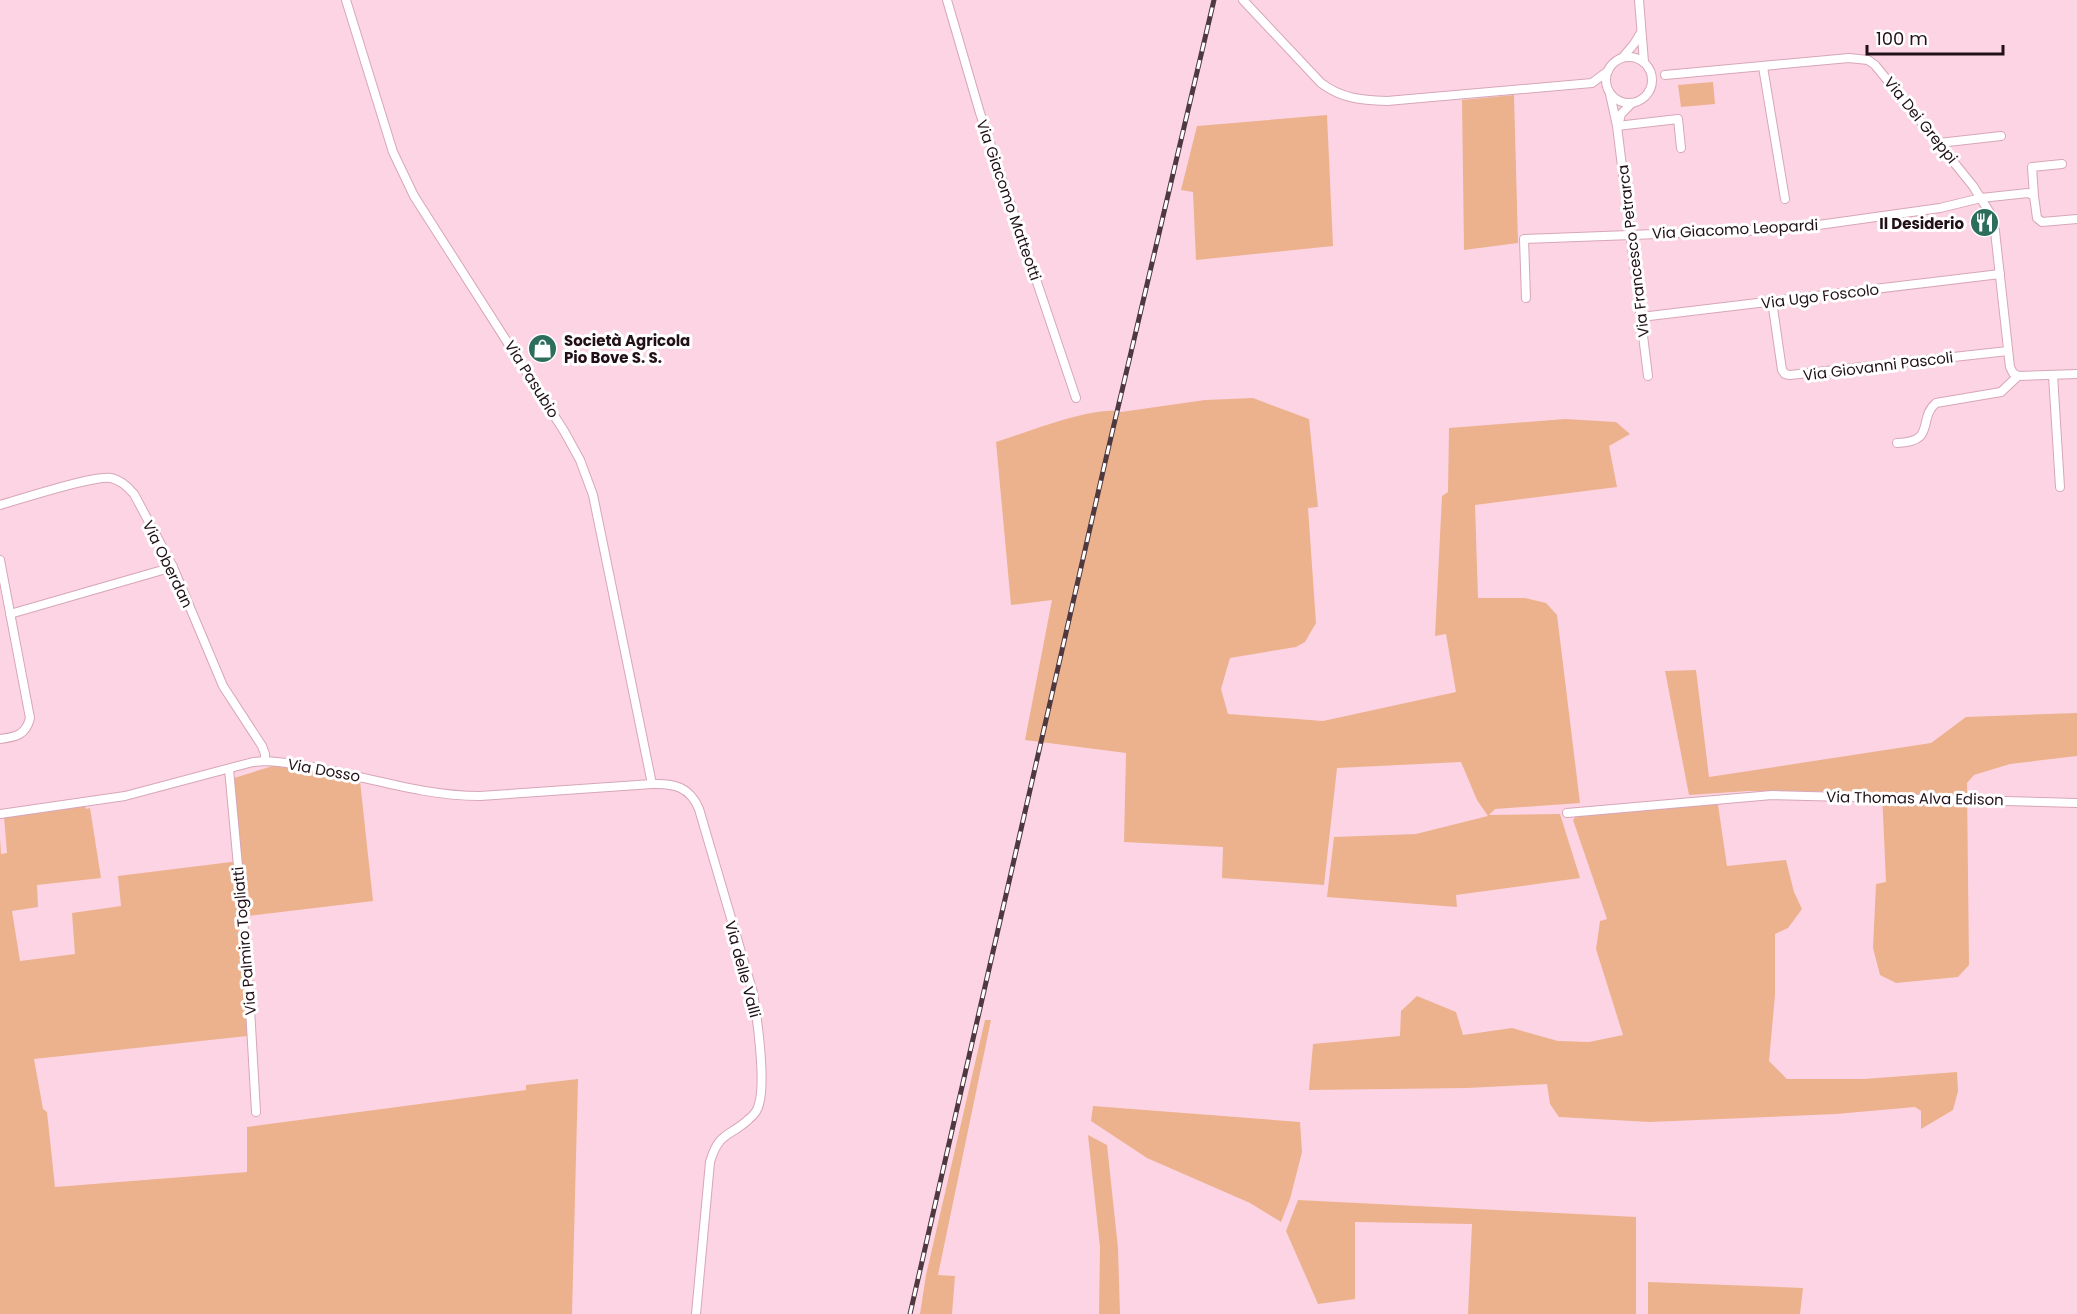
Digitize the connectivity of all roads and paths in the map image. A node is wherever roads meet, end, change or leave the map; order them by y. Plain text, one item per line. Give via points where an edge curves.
1 (346, 0) edge
2 (947, 0) edge
3 (1243, 0) edge
4 (1639, 0) edge
5 (1640, 33) junction
6 (1622, 58) junction
7 (1646, 65) junction
8 (1763, 67) junction
9 (1608, 70) junction
10 (1665, 75) junction
11 (1592, 83) junction
12 (1651, 88) junction
13 (1609, 92) junction
14 (1632, 103) junction
15 (1617, 126) junction
16 (2001, 136) dead end
17 (1939, 143) junction
18 (1681, 148) dead end
19 (2062, 164) dead end
20 (2034, 196) junction
21 (1981, 198) junction
22 (1785, 199) dead end
23 (2077, 219) edge
24 (1631, 235) junction
25 (2000, 274) junction
26 (1526, 298) dead end
27 (1772, 302) junction
28 (1641, 317) junction
29 (2008, 351) junction
30 (2077, 374) edge
31 (2053, 375) junction
32 (1648, 376) dead end
33 (2018, 376) junction
34 (1076, 398) dead end
35 (1897, 443) dead end
36 (2060, 487) dead end
37 (0, 505) edge
38 (0, 560) edge
39 (173, 567) junction
40 (10, 614) junction
41 (0, 739) edge
42 (265, 761) junction
43 (229, 769) junction
44 (652, 784) junction
45 (2077, 803) edge
46 (1567, 813) dead end
47 (0, 814) edge
48 (256, 1112) dead end
49 (696, 1314) edge

1 - 44 street, Via Pasubio via 393,152 414,196 580,460 593,495
2 - 34 street, Via Giacomo Matteotti via 980,113
3 - 11 street via 1321,83 1358,100 1387,101
4 - 5 street
5 - 6 street
5 - 7 street
6 - 7 street via 1630,57
6 - 9 street
7 - 10 street
7 - 12 street via 1652,75
8 - 10 street, Via Dei Greppi
8 - 17 street, Via Dei Greppi via 1849,58 1868,60
8 - 22 street
9 - 11 street
9 - 13 street
10 - 12 street
11 - 13 street
12 - 14 street via 1643,99
13 - 14 street via 1616,99
13 - 15 street, Via Francesco Petrarca
14 - 15 street via 1621,114
15 - 18 street via 1678,119
15 - 24 street, Via Francesco Petrarca
16 - 17 street
17 - 21 street, Via Dei Greppi
19 - 20 street via 2032,167
20 - 21 street, Via Giacomo Leopardi via 2028,193
20 - 23 street via 2039,221
21 - 24 street, Via Giacomo Leopardi via 1940,208 1790,229
21 - 25 street, Via Dei Greppi via 1992,220
24 - 26 street, Via Giacomo Leopardi via 1524,239
24 - 28 street, Via Francesco Petrarca
25 - 27 street, Via Ugo Foscolo
25 - 29 street, Via Dei Greppi
27 - 28 street, Via Ugo Foscolo
27 - 29 street, Via Giovanni Pascoli via 1785,374
28 - 32 street, Via Francesco Petrarca
29 - 33 street, Via Dei Greppi via 2010,367
30 - 31 street
31 - 33 street
31 - 36 street
33 - 35 street via 2001,392 1936,403 1929,410 1923,434 1907,443
37 - 39 street, Via Oberdan via 101,477 119,481 134,494
38 - 40 street
39 - 40 street
39 - 42 street, Via Oberdan via 223,686 262,746
40 - 41 street via 30,718 24,733
42 - 43 street, Via Dosso
42 - 44 street, Via Dosso via 453,796
43 - 47 street, Via Dosso via 154,790
43 - 48 street, Via Palmiro Togliatti
44 - 49 street, Via delle Valli via 680,786 695,799 757,1016 760,1103 748,1120 726,1133 710,1162
45 - 46 street, Via Thomas Alva Edison via 1772,795

